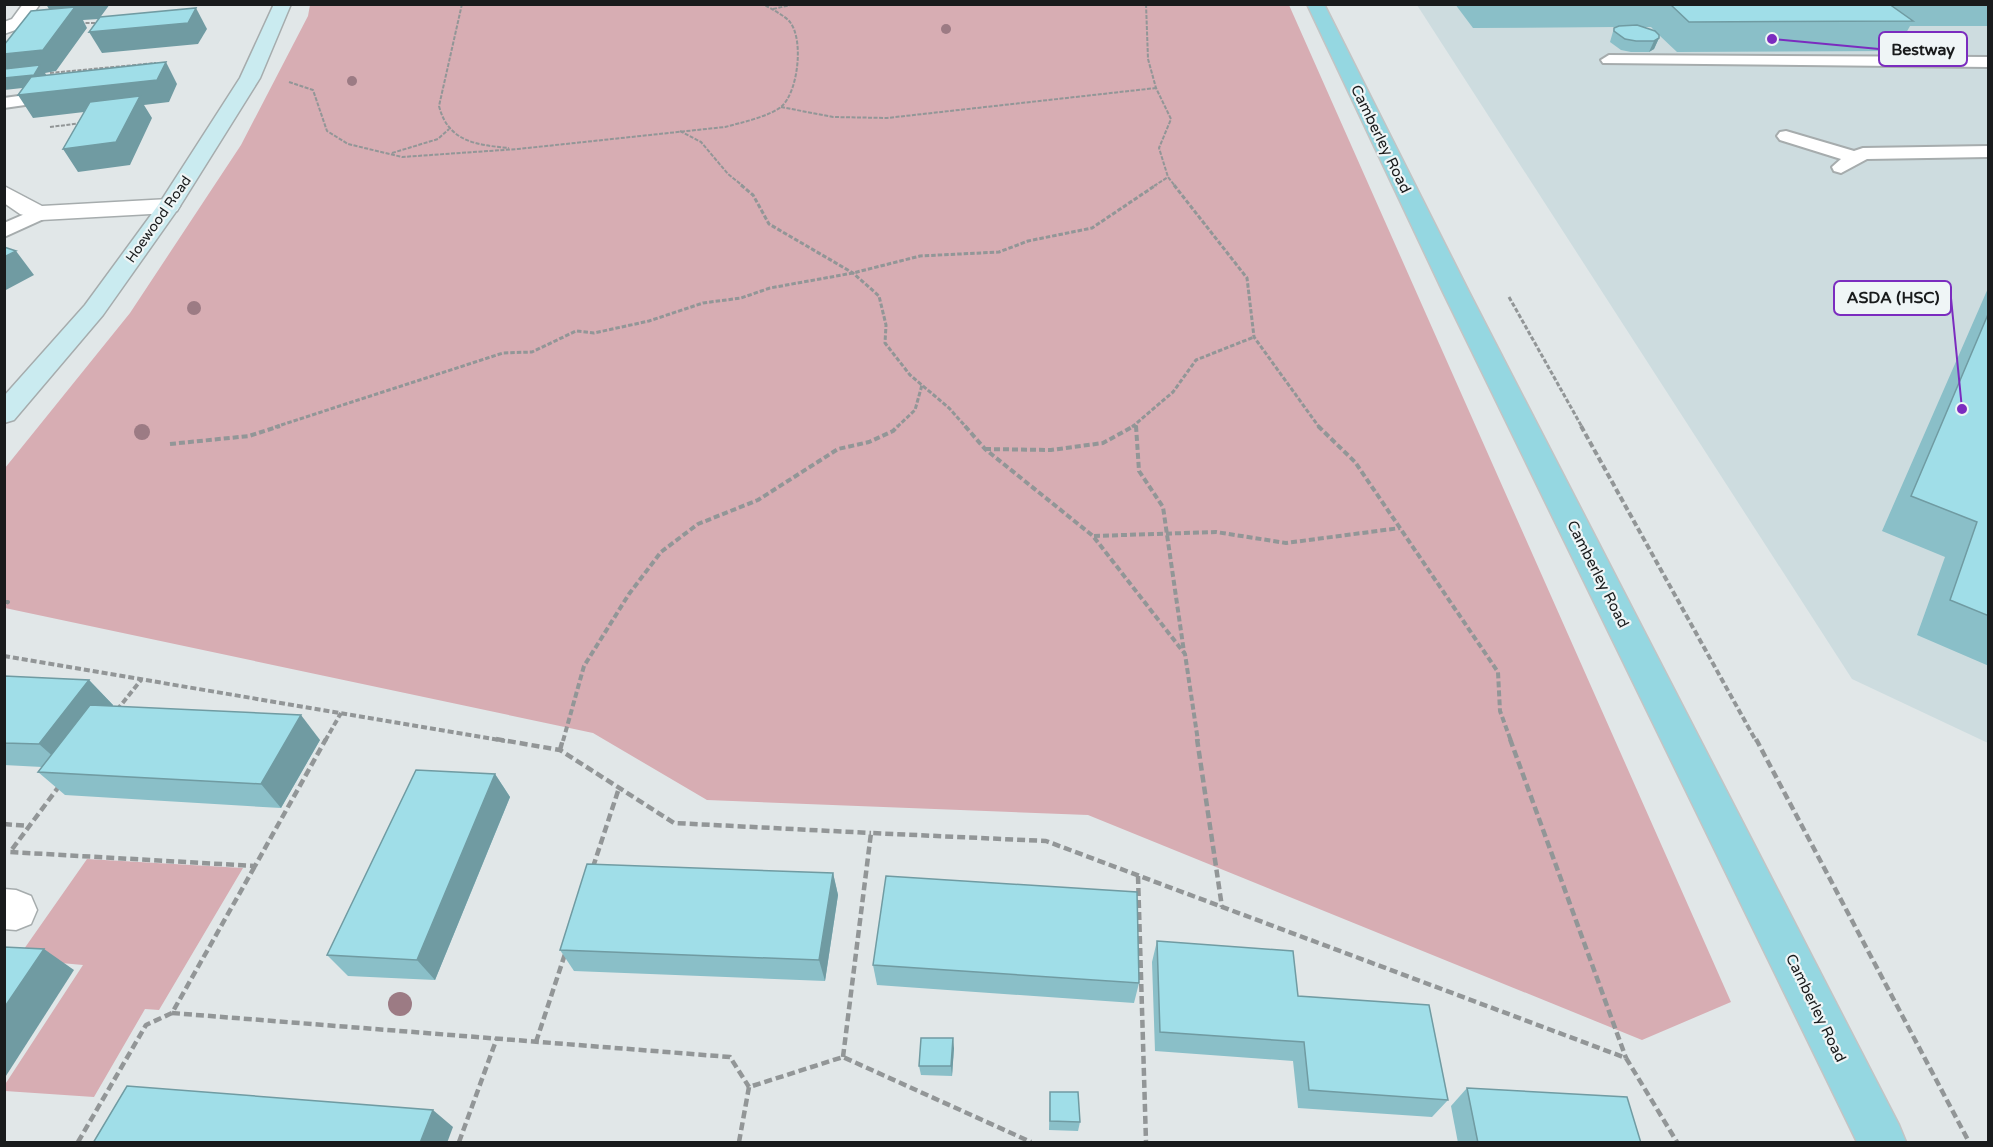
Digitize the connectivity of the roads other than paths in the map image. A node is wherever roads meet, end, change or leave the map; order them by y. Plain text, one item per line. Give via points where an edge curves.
1 (33, 4) edge
2 (283, 4) edge
3 (1315, 4) edge
4 (6, 29) edge
5 (1609, 60) dead end
6 (1989, 62) edge
7 (26, 100) edge
8 (4, 103) edge
9 (1786, 136) dead end
10 (1989, 152) edge
11 (4, 193) edge
12 (169, 206) junction
13 (41, 213) junction
14 (4, 231) edge
15 (4, 414) edge
16 (1882, 1143) edge

1 - 4 street via 18,23
2 - 12 street, Hoewood Road via 250,78
3 - 16 main road, Camberley Road via 1455,292
5 - 6 lane
7 - 8 lane
9 - 10 lane via 1849,162 1863,154
11 - 13 street
12 - 13 street
12 - 15 street, Hoewood Road via 94,310
13 - 14 lane

